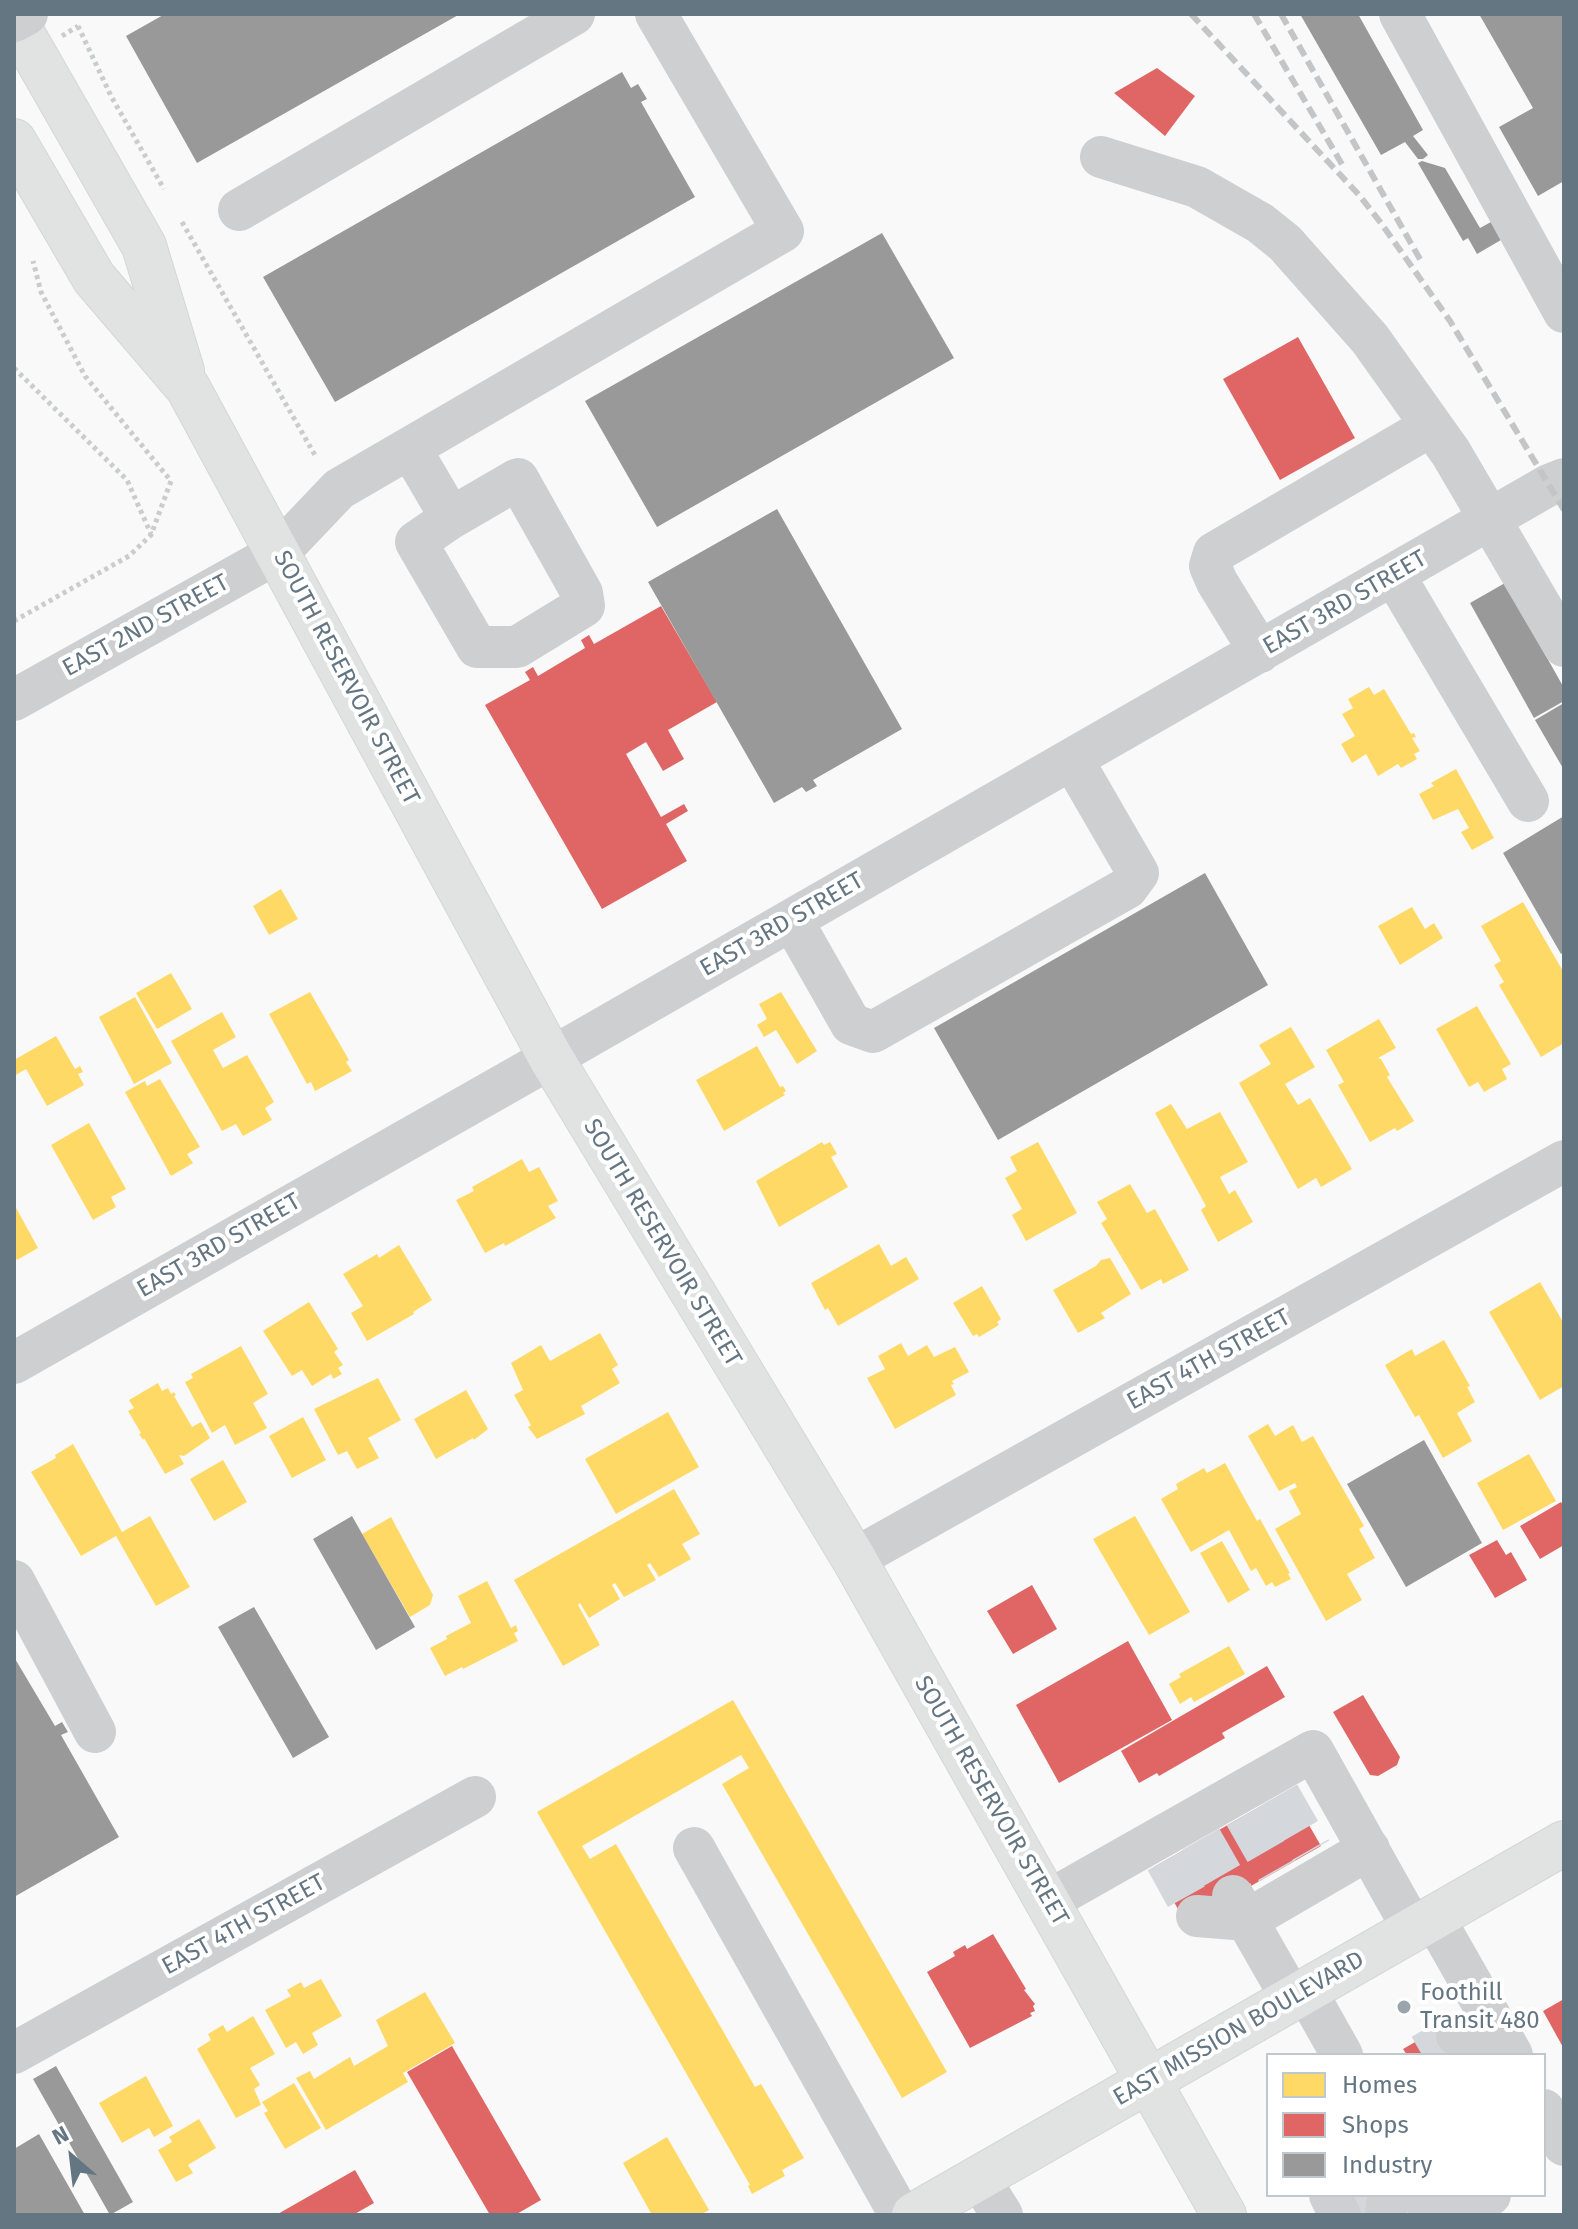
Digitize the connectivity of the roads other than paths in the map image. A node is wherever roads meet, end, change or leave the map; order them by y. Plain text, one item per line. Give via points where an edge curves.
1 (27, 14) edge
2 (574, 14) edge
3 (656, 14) edge
4 (1400, 14) edge
5 (14, 20) edge
6 (14, 141) edge
7 (1101, 157) dead end
8 (239, 210) dead end
9 (1564, 312) edge
10 (188, 388) junction
11 (1431, 426) junction
12 (410, 448) junction
13 (1559, 474) edge
14 (451, 518) dead end
15 (1489, 520) junction
16 (279, 552) junction
17 (1394, 575) junction
18 (1564, 646) edge
19 (1260, 652) junction
20 (14, 700) edge
21 (1072, 759) junction
22 (1528, 801) dead end
23 (792, 920) junction
24 (551, 1058) junction
25 (1564, 1161) edge
26 (14, 1363) edge
27 (854, 1559) junction
28 (14, 1581) edge
29 (95, 1732) dead end
30 (475, 1797) dead end
31 (1564, 1843) edge
32 (694, 1848) dead end
33 (1369, 1849) junction
34 (1048, 1901) junction
35 (1240, 1908) junction
36 (1197, 1916) dead end
37 (1424, 1924) junction
38 (1299, 1995) junction
39 (1486, 2042) edge
40 (14, 2053) edge
41 (1341, 2053) edge
42 (1149, 2081) junction
43 (1546, 2114) edge
44 (1564, 2145) edge
45 (1564, 2154) edge
46 (1546, 2164) edge
47 (979, 2178) junction
48 (1331, 2197) edge
49 (1486, 2197) edge
50 (1398, 2205) edge
51 (900, 2215) edge
52 (914, 2215) edge
53 (1002, 2215) edge
54 (1224, 2215) edge
55 (1340, 2215) edge
56 (1433, 2215) edge
57 (1454, 2215) edge

1 - 5 street, bridge
2 - 8 street
3 - 12 street, EAST 2ND STREET via 783,231
4 - 9 street
5 - 10 main road via 144,246
6 - 10 main road, SOUTH RESERVOIR STREET via 94,278
7 - 11 street via 1197,187 1285,243 1370,339
10 - 16 main road, SOUTH RESERVOIR STREET
11 - 15 street
11 - 19 street via 1214,553 1210,566 1217,582
12 - 14 street
12 - 16 street, EAST 2ND STREET via 339,489
13 - 15 street, EAST 3RD STREET
15 - 17 street, EAST 3RD STREET
15 - 18 street
16 - 20 street, EAST 2ND STREET
16 - 24 main road, SOUTH RESERVOIR STREET
17 - 19 street, EAST 3RD STREET
17 - 22 street
19 - 21 street, EAST 3RD STREET
21 - 23 street, EAST 3RD STREET
21 - 23 street via 1138,873 1127,888 873,1032 851,1024
23 - 24 street, EAST 3RD STREET
24 - 26 street, EAST 3RD STREET
24 - 27 main road, SOUTH RESERVOIR STREET
25 - 27 street, EAST 4TH STREET
27 - 34 main road, SOUTH RESERVOIR STREET
28 - 29 street
30 - 40 street, EAST 4TH STREET
31 - 37 main road, EAST MISSION BOULEVARD
32 - 51 street
33 - 34 street via 1313,1751 1256,1795 1178,1840
33 - 35 street via 1301,1873
33 - 37 street
34 - 42 main road, SOUTH RESERVOIR STREET
35 - 36 street
35 - 38 street
37 - 38 main road, EAST MISSION BOULEVARD
37 - 39 street
38 - 41 street
38 - 42 main road, EAST MISSION BOULEVARD
42 - 47 main road, EAST MISSION BOULEVARD
42 - 54 main road, SOUTH RESERVOIR STREET
43 - 44 street
45 - 46 street
47 - 52 main road, EAST MISSION BOULEVARD
47 - 53 street
48 - 55 street
49 - 57 street
50 - 56 street

